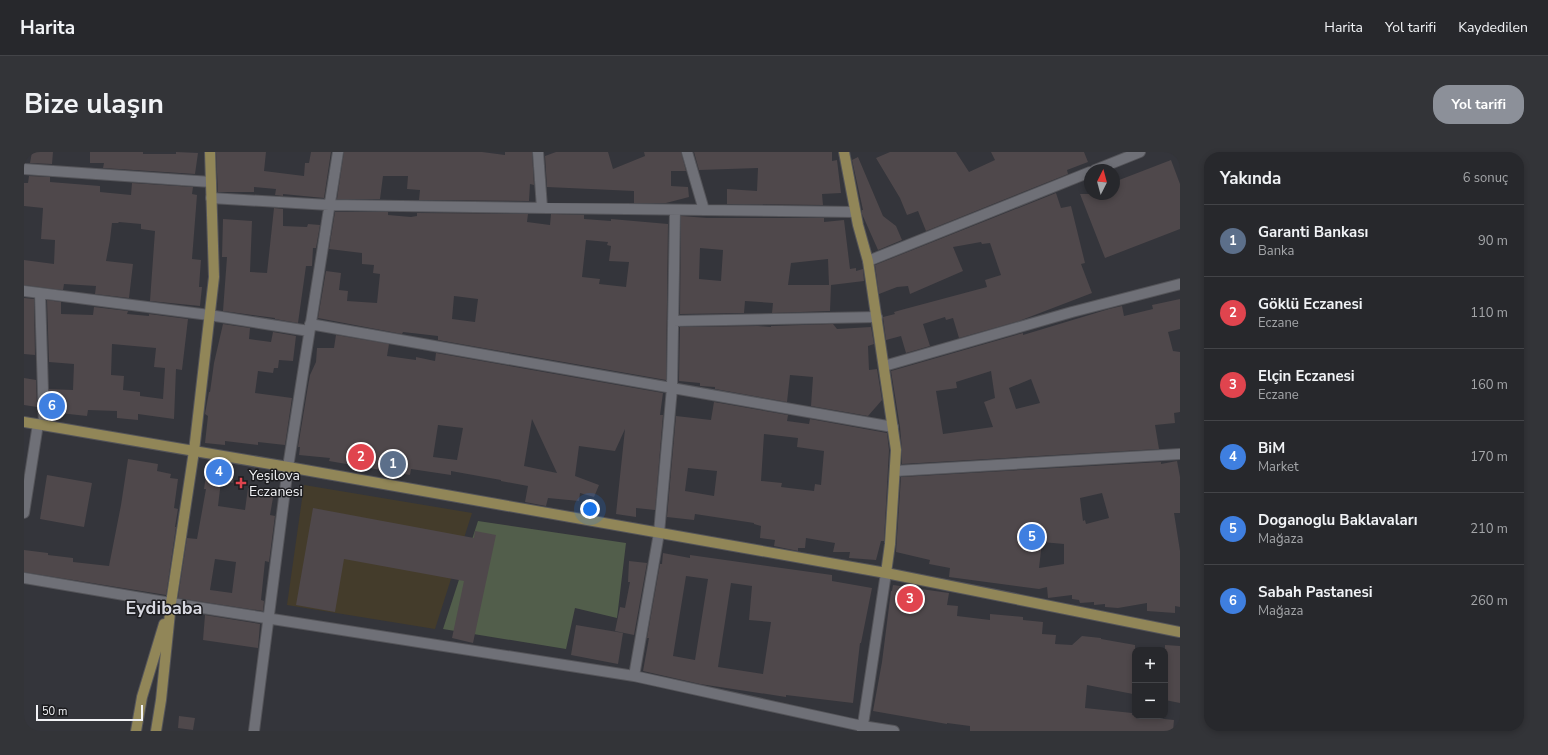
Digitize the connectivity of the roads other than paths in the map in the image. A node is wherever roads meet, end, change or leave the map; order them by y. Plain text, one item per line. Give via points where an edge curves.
1 (210, 152) edge
2 (338, 152) edge
3 (538, 152) edge
4 (687, 152) edge
5 (1140, 152) edge
6 (846, 153) edge
7 (1110, 164) edge
8 (24, 169) edge
9 (1084, 174) edge
10 (211, 182) junction
11 (211, 198) junction
12 (329, 205) junction
13 (542, 208) junction
14 (675, 210) junction
15 (704, 210) junction
16 (855, 212) junction
17 (868, 261) junction
18 (1180, 284) edge
19 (24, 291) edge
20 (40, 292) junction
21 (209, 315) junction
22 (877, 317) junction
23 (673, 321) junction
24 (310, 328) junction
25 (884, 366) junction
26 (672, 388) junction
27 (24, 422) edge
28 (41, 425) junction
29 (893, 427) junction
30 (194, 451) junction
31 (1180, 454) edge
32 (288, 467) junction
33 (895, 471) junction
34 (24, 514) edge
35 (659, 533) junction
36 (886, 573) junction
37 (24, 578) edge
38 (171, 603) junction
39 (268, 619) junction
40 (1180, 632) edge
41 (634, 676) junction
42 (862, 728) edge
43 (136, 731) edge
44 (156, 731) edge
45 (254, 731) edge
46 (894, 731) edge

1 - 10 street
2 - 12 street
3 - 13 street
4 - 15 street
5 - 7 street
6 - 16 street
8 - 10 street
9 - 17 street
10 - 11 street
11 - 12 street
11 - 21 street via 214,277
12 - 13 street
12 - 24 street
13 - 14 street
14 - 15 street
14 - 23 street
15 - 16 street
16 - 17 street
17 - 22 street
18 - 25 street
19 - 20 street
20 - 21 street
20 - 28 street
21 - 24 street
21 - 30 street
22 - 23 street
22 - 25 street
23 - 26 street
24 - 26 street
24 - 32 street
25 - 29 street
26 - 29 street
26 - 35 street
27 - 28 street
28 - 30 street
28 - 34 street
29 - 33 street
30 - 32 street
30 - 38 street
31 - 33 street
32 - 35 street
32 - 39 street
33 - 36 street
35 - 36 street
35 - 41 street
36 - 40 street
36 - 42 street
37 - 38 street
38 - 39 street
38 - 43 street via 142,697
38 - 44 street
39 - 41 street
39 - 45 street
41 - 42 street
42 - 46 street

